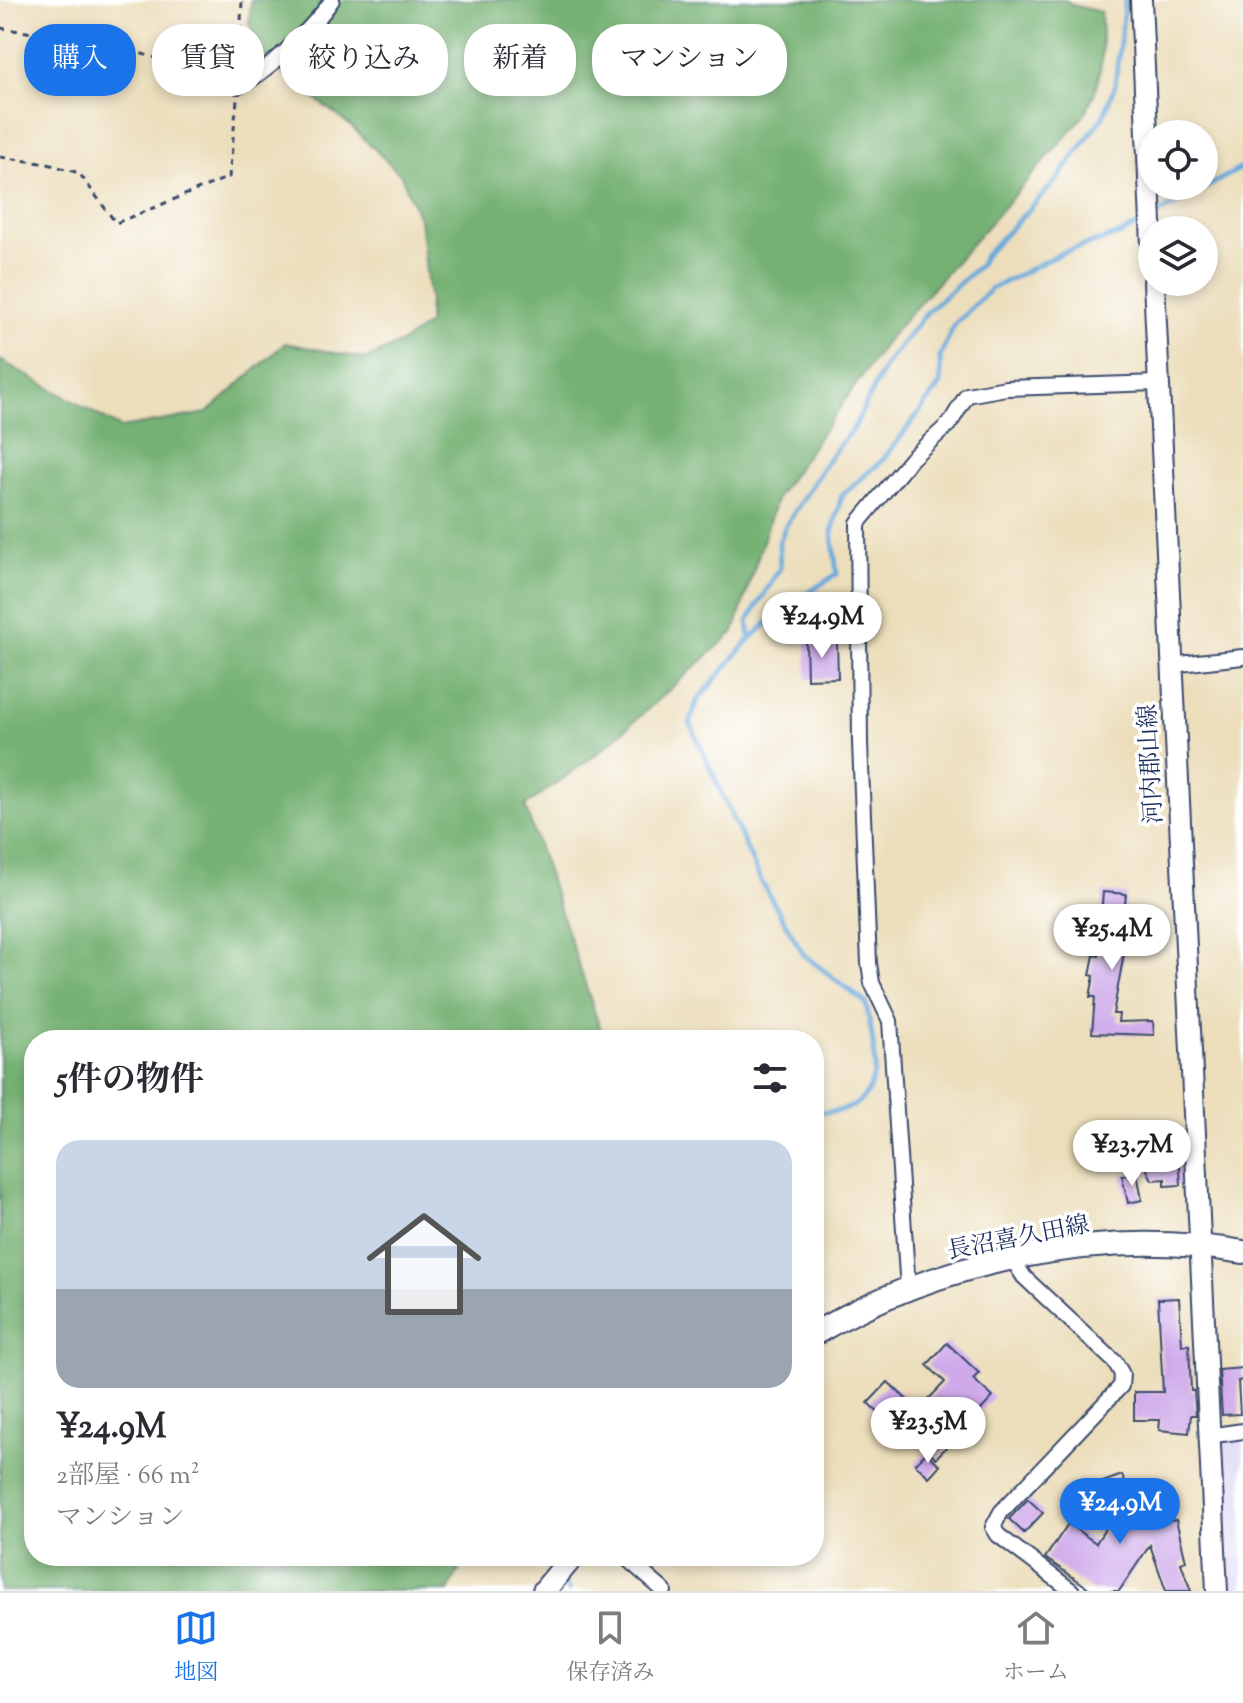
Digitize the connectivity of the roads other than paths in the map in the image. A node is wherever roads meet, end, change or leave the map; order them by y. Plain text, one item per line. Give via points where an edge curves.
1 (332, 0) edge
2 (1141, 0) edge
3 (264, 63) edge
4 (1151, 216) edge
5 (1155, 296) edge
6 (1158, 383) junction
7 (1243, 657) edge
8 (1171, 665) junction
9 (1199, 1244) junction
10 (1243, 1252) edge
11 (1013, 1260) junction
12 (908, 1290) junction
13 (824, 1329) edge
14 (1243, 1431) edge
15 (1208, 1436) junction
16 (635, 1566) edge
17 (664, 1591) edge
18 (1072, 1591) edge
19 (1217, 1591) edge

1 - 3 street via 325,15
2 - 4 main road
5 - 6 main road, 河内郡山線
6 - 8 main road, 河内郡山線
6 - 12 street via 1006,388 967,395 950,423 912,458 858,523 869,963 890,1021
7 - 8 street
8 - 9 main road, 河内郡山線
9 - 10 main road, 長沼喜久田線
9 - 11 main road, 長沼喜久田線 via 1111,1245
9 - 15 main road, 河内郡山線
11 - 12 main road, 長沼喜久田線
11 - 18 street via 1122,1374 1121,1386 1001,1512 993,1527
12 - 13 main road, 長沼喜久田線
14 - 15 street
15 - 19 main road, 河内郡山線
16 - 17 street

